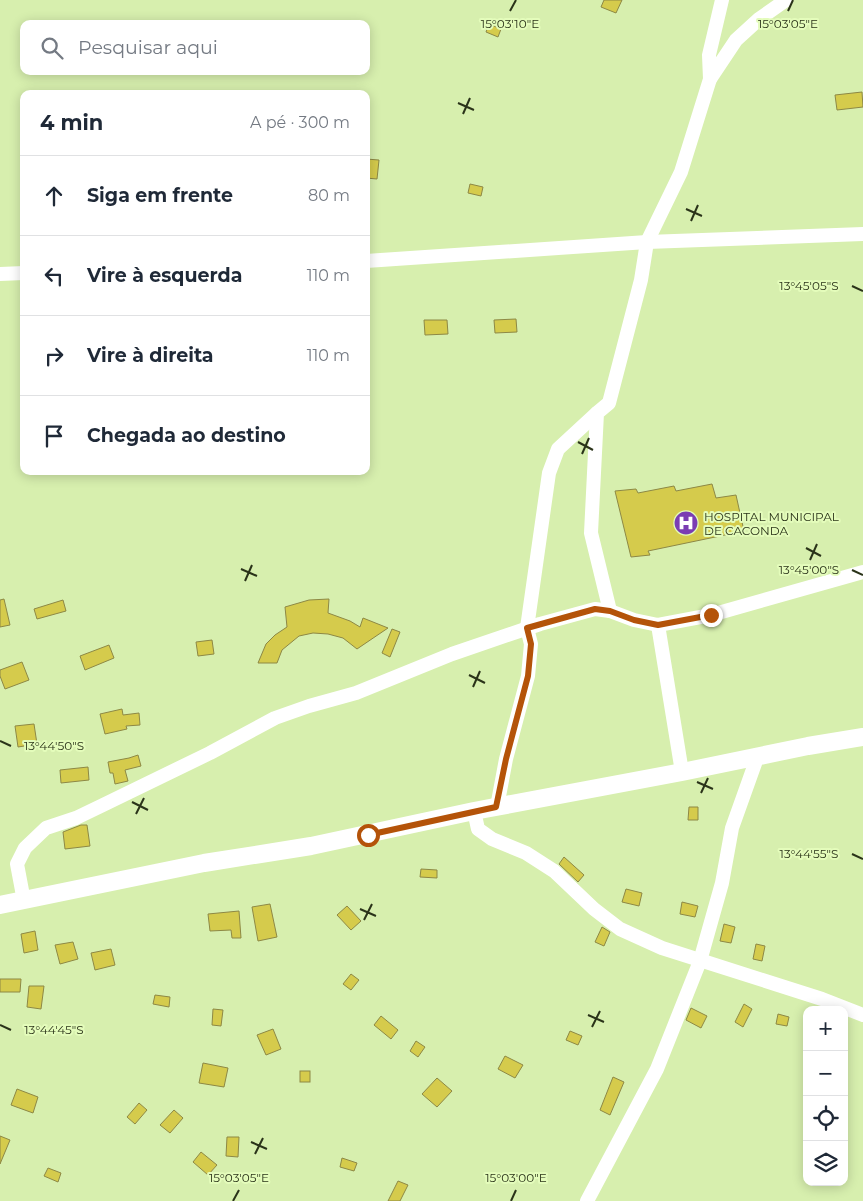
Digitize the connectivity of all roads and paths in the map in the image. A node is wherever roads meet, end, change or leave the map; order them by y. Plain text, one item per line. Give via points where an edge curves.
1 (722, 0) edge
2 (786, 0) edge
3 (710, 79) junction
4 (862, 238) edge
5 (647, 242) junction
6 (370, 261) edge
7 (20, 273) edge
8 (0, 274) edge
9 (597, 413) junction
10 (863, 572) edge
11 (610, 611) junction
12 (658, 625) junction
13 (527, 628) junction
14 (863, 737) edge
15 (757, 758) junction
16 (682, 772) junction
17 (496, 807) junction
18 (474, 811) junction
19 (24, 901) junction
20 (0, 905) edge
21 (700, 961) junction
22 (863, 1015) edge
23 (587, 1201) edge

1 - 3 street via 709,55
2 - 3 street via 736,40
3 - 5 street via 681,172
4 - 5 street
5 - 6 street
5 - 9 street via 642,280 609,402
7 - 8 street
9 - 11 street via 591,533
9 - 13 street via 558,449 548,473
10 - 12 street via 711,615
11 - 12 street
11 - 13 street via 595,609
12 - 16 street
13 - 17 street via 531,644 528,676
13 - 19 street via 356,693 275,718 112,801 46,828 25,848 17,864
14 - 15 main road
15 - 16 main road
15 - 21 street via 732,828 722,883
16 - 17 main road
17 - 18 main road
18 - 19 main road via 358,837 204,863
18 - 21 street via 478,829 554,871 620,929
19 - 20 main road
21 - 22 street
21 - 23 street via 657,1068

